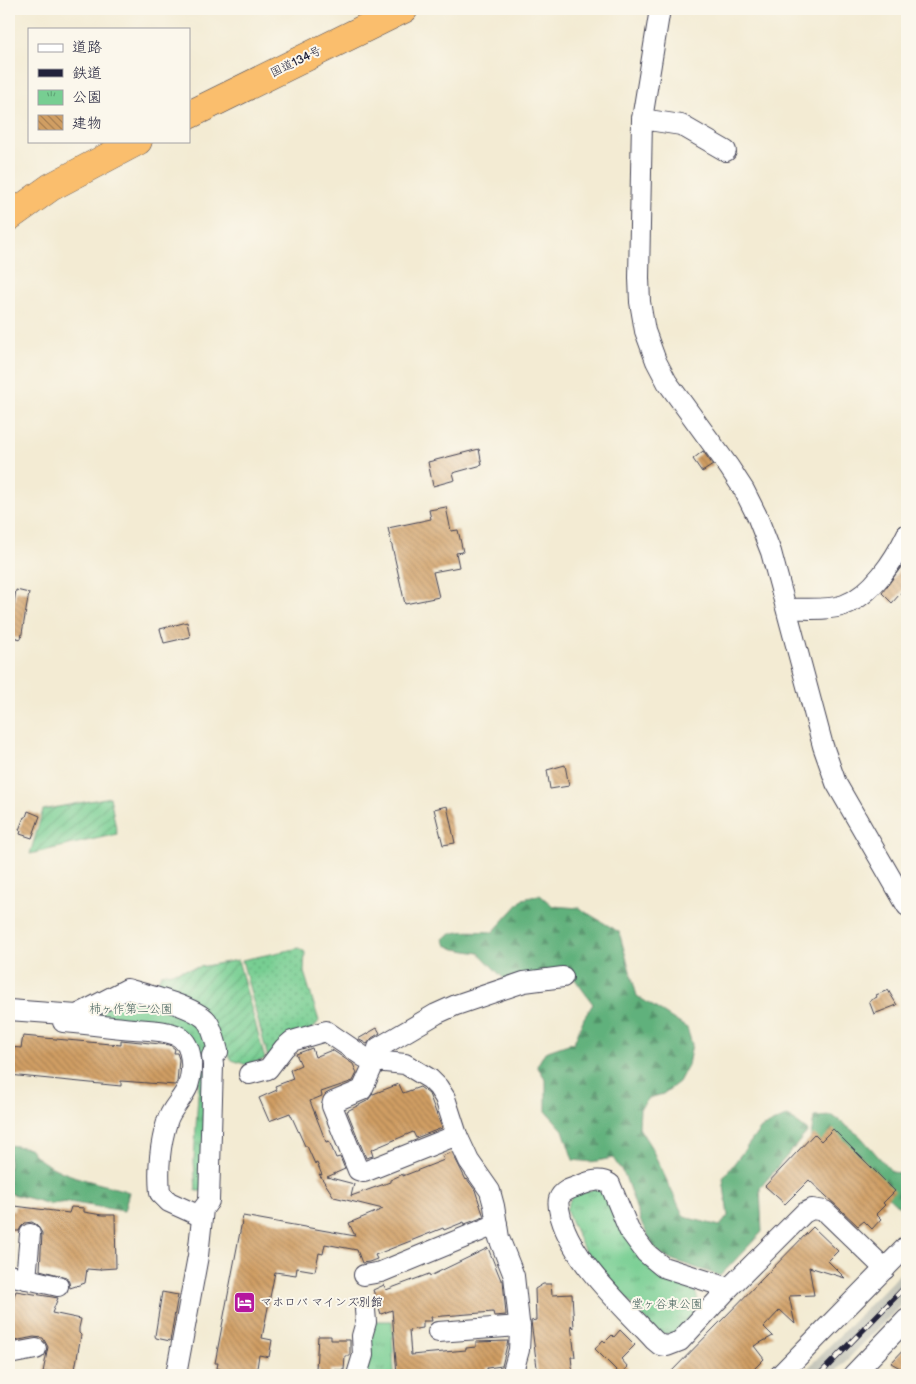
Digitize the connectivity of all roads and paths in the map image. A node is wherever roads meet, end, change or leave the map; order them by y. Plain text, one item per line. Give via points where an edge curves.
1 (404, 9) edge
2 (660, 9) edge
3 (190, 116) edge
4 (642, 119) junction
5 (136, 142) edge
6 (726, 150) dead end
7 (9, 216) edge
8 (907, 534) edge
9 (786, 609) junction
10 (907, 906) edge
11 (564, 977) dead end
12 (9, 1010) edge
13 (375, 1061) junction
14 (249, 1074) dead end
15 (457, 1135) junction
16 (202, 1217) junction
17 (497, 1224) junction
18 (30, 1234) dead end
19 (907, 1246) edge
20 (885, 1269) junction
21 (364, 1275) dead end
22 (17, 1277) edge
23 (58, 1286) dead end
24 (729, 1288) junction
25 (365, 1310) dead end
26 (907, 1318) edge
27 (520, 1326) junction
28 (438, 1333) dead end
29 (36, 1349) dead end
30 (9, 1354) edge
31 (176, 1375) edge
32 (357, 1375) edge
33 (512, 1375) edge
34 (780, 1375) edge
35 (854, 1375) edge

1 - 3 highway, 国道134号
2 - 4 street
4 - 6 street via 681,125
4 - 9 street via 639,278 645,331 668,382 729,467 757,516 771,552
5 - 7 highway via 51,187
8 - 9 street via 883,573 855,600 832,607
9 - 10 street via 831,772
11 - 13 street via 524,982 450,1008 378,1048
12 - 16 street via 56,1021 177,1035 191,1055 188,1086 167,1118 162,1138 160,1193 169,1202
12 - 16 street via 77,1015 127,989 193,1011 207,1020 218,1050 212,1056 209,1201
13 - 14 street via 326,1031 292,1041 268,1069
13 - 15 street via 405,1064 430,1079 444,1098
13 - 15 street via 362,1090 333,1102 332,1106 358,1170 364,1172
15 - 17 street via 469,1161 490,1191
16 - 31 street
17 - 21 street via 441,1241 390,1262 381,1272
17 - 27 street via 503,1251 514,1276
18 - 22 street
19 - 20 street
20 - 24 street via 825,1211 812,1209 804,1213
20 - 34 street
22 - 23 street
24 - 24 street via 680,1341 667,1346 660,1344 586,1264 564,1226 559,1199 565,1191 590,1181 604,1180 614,1191 629,1230 646,1253 663,1267
25 - 32 street via 363,1355
26 - 35 street
27 - 28 street
27 - 33 street via 519,1350
29 - 30 street

